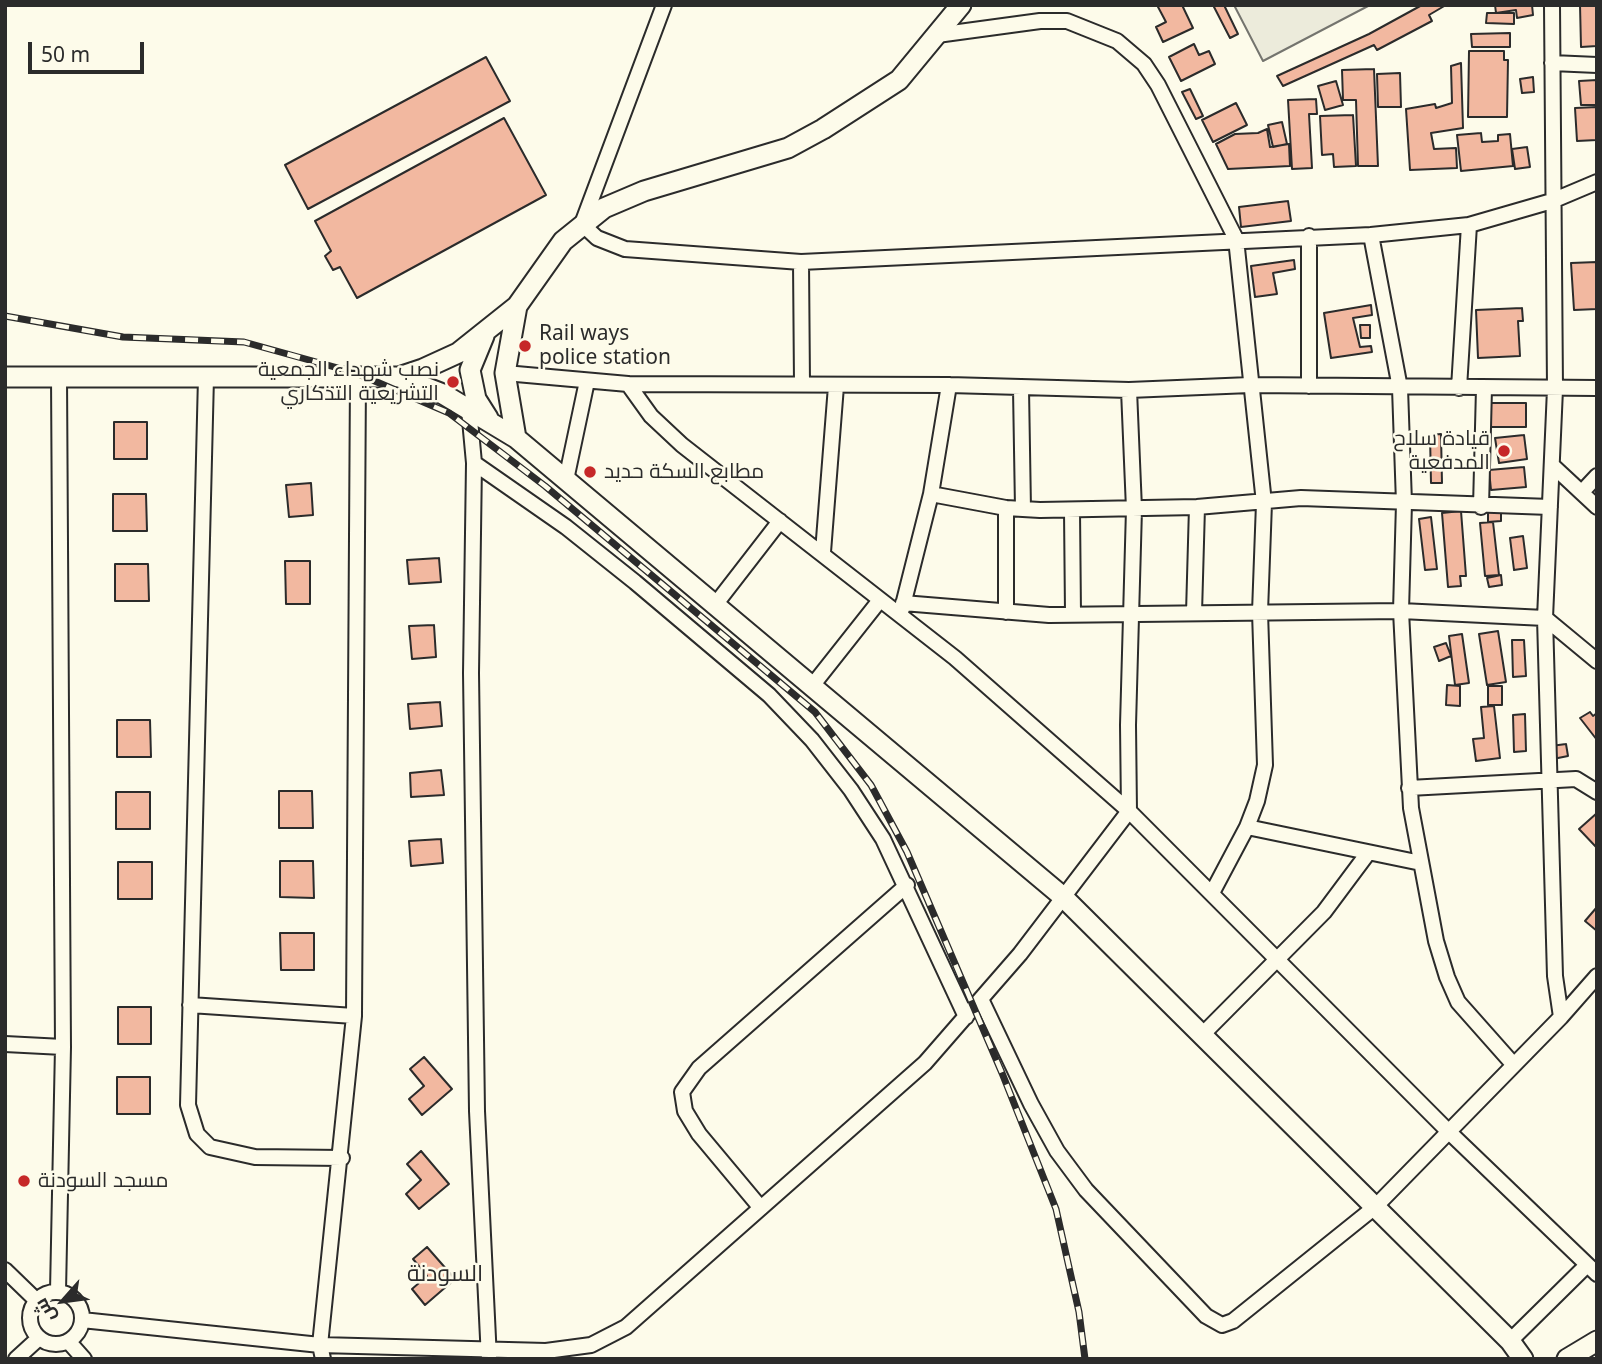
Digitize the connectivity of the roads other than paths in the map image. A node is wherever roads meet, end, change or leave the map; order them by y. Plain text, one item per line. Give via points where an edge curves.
1 (664, 5) edge
2 (961, 5) edge
3 (1552, 5) edge
4 (937, 35) junction
5 (1552, 63) junction
6 (1597, 65) edge
7 (1597, 182) edge
8 (1552, 201) junction
9 (582, 224) junction
10 (1469, 225) junction
11 (1371, 234) junction
12 (1309, 236) junction
13 (1236, 239) junction
14 (801, 262) junction
15 (517, 306) junction
16 (486, 332) junction
17 (505, 373) junction
18 (59, 376) junction
19 (5, 377) edge
20 (206, 377) junction
21 (358, 377) junction
22 (399, 377) junction
23 (587, 381) junction
24 (628, 384) junction
25 (802, 384) junction
26 (948, 385) junction
27 (836, 386) junction
28 (1250, 386) junction
29 (1309, 386) junction
30 (1400, 388) junction
31 (1459, 388) junction
32 (1484, 388) junction
33 (1597, 388) edge
34 (1021, 389) junction
35 (1555, 389) junction
36 (1129, 390) junction
37 (470, 409) junction
38 (489, 420) junction
39 (516, 438) junction
40 (474, 463) junction
41 (1553, 466) junction
42 (1597, 476) edge
43 (566, 480) junction
44 (1581, 492) junction
45 (931, 494) junction
46 (1264, 503) junction
47 (1404, 503) junction
48 (1197, 507) junction
49 (1481, 507) junction
50 (1550, 507) junction
51 (1597, 507) edge
52 (1006, 508) junction
53 (1023, 509) junction
54 (1134, 509) junction
55 (1072, 511) junction
56 (780, 521) junction
57 (823, 552) junction
58 (880, 600) junction
59 (715, 605) junction
60 (902, 609) junction
61 (1401, 611) junction
62 (1006, 612) junction
63 (1260, 612) junction
64 (1194, 613) junction
65 (1073, 614) junction
66 (1132, 614) junction
67 (1545, 618) junction
68 (1597, 662) edge
69 (812, 686) junction
70 (1548, 782) junction
71 (1409, 788) junction
72 (1597, 792) edge
73 (1129, 811) junction
74 (1247, 827) junction
75 (1368, 853) junction
76 (1421, 863) junction
77 (907, 885) junction
78 (1212, 894) junction
79 (1062, 896) junction
80 (1277, 961) junction
81 (1597, 976) edge
82 (981, 999) junction
83 (190, 1005) junction
84 (354, 1016) junction
85 (966, 1017) junction
86 (1561, 1017) junction
87 (1202, 1035) junction
88 (5, 1044) edge
89 (63, 1047) junction
90 (1513, 1064) junction
91 (1448, 1131) junction
92 (342, 1158) junction
93 (760, 1207) junction
94 (1375, 1207) junction
95 (1592, 1269) edge
96 (5, 1270) edge
97 (58, 1291) junction
98 (36, 1300) junction
99 (82, 1320) junction
100 (39, 1338) junction
101 (1510, 1340) junction
102 (68, 1341) junction
103 (1597, 1341) edge
104 (322, 1352) edge
105 (489, 1354) edge
106 (16, 1359) edge
107 (84, 1359) edge
108 (1523, 1359) edge
109 (1567, 1359) edge

1 - 9 street
2 - 4 street
3 - 5 street
4 - 9 street via 899,80 788,148 644,191 604,208
4 - 13 street via 1067,21 1117,41 1144,64 1158,85
5 - 6 street
5 - 8 street
7 - 8 street
8 - 10 street
8 - 35 street
9 - 14 street via 597,238 625,249
9 - 15 street via 563,241
10 - 11 street
10 - 31 street
11 - 12 street
11 - 30 street
12 - 13 street
12 - 29 street
13 - 14 street
13 - 28 street
14 - 25 street
15 - 16 street
15 - 17 street
16 - 22 street via 458,353
16 - 38 street via 470,370 476,399
17 - 23 street
17 - 39 street
18 - 19 street
18 - 20 street
18 - 89 street
20 - 21 street
20 - 83 street
21 - 22 street
21 - 84 street
22 - 37 street
23 - 24 street
23 - 43 street
24 - 25 street
24 - 56 street via 682,445
25 - 27 street
26 - 27 street
26 - 34 street
26 - 45 street
27 - 57 street
28 - 29 street
28 - 36 street
28 - 46 street
29 - 30 street
30 - 31 street
30 - 47 street
31 - 32 street
32 - 35 street
32 - 49 street
33 - 35 street
34 - 36 street
34 - 53 street
35 - 41 street
36 - 54 street
37 - 38 street
37 - 40 street
38 - 39 street
39 - 43 street
40 - 77 street via 566,527 769,695 851,790
40 - 105 street via 471,673 477,1084
41 - 44 street
41 - 50 street
42 - 44 street
43 - 59 street
44 - 51 street
45 - 52 street
45 - 60 street
46 - 47 street via 1301,498
46 - 48 street
46 - 63 street
47 - 49 street
47 - 61 street
48 - 54 street
48 - 64 street
49 - 50 street
50 - 67 street
52 - 53 street
52 - 62 street
53 - 55 street
54 - 55 street
54 - 66 street
55 - 65 street
56 - 57 street
56 - 59 street
57 - 58 street
58 - 60 street
58 - 69 street
59 - 69 street
60 - 62 street
60 - 73 street
61 - 63 street
61 - 67 street
61 - 71 street
62 - 65 street
63 - 64 street
63 - 74 street via 1265,765
64 - 66 street
65 - 66 street
66 - 73 street
67 - 68 street
67 - 70 street
69 - 79 street
70 - 71 street
70 - 72 street via 1576,779
70 - 86 street via 1555,976
71 - 76 street
73 - 78 street
73 - 79 street
74 - 75 street
74 - 78 street
75 - 76 street
75 - 80 street via 1324,912
76 - 90 street via 1436,941 1458,1002
77 - 85 street
77 - 93 street via 699,1068 682,1092 685,1111 699,1134
78 - 80 street
79 - 82 street
79 - 87 street
80 - 87 street
80 - 91 street
81 - 86 street
82 - 85 street
82 - 94 street via 1064,1161 1206,1316 1222,1325 1233,1321
83 - 84 street
83 - 92 street via 188,1105 197,1134 210,1147 255,1157
84 - 92 street
85 - 93 street via 925,1063
86 - 90 street
87 - 94 street
88 - 89 street
89 - 97 street
90 - 91 street
91 - 94 street
91 - 95 street
92 - 104 street
93 - 105 street via 626,1327 591,1345
94 - 101 street
95 - 101 street
96 - 98 street
97 - 98 street
97 - 99 street via 76,1300
98 - 100 street via 29,1315
99 - 102 street
99 - 104 street
100 - 102 street via 58,1344
100 - 106 street
101 - 108 street
102 - 107 street
103 - 109 street
104 - 105 street

